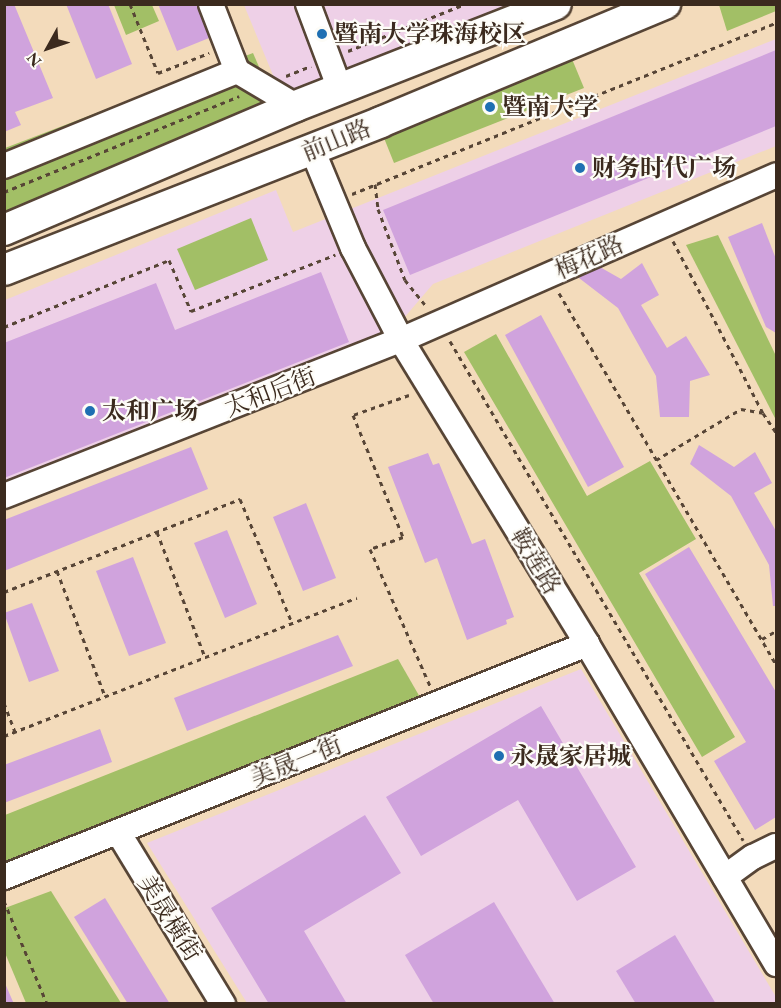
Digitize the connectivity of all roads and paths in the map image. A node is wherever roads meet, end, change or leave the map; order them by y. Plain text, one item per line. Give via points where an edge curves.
1 (130, 4) edge
2 (211, 4) edge
3 (308, 4) edge
4 (465, 4) edge
5 (556, 4) edge
6 (665, 4) edge
7 (777, 22) edge
8 (227, 46) junction
9 (328, 58) junction
10 (237, 71) junction
11 (262, 86) junction
12 (340, 89) junction
13 (296, 106) junction
14 (312, 149) junction
15 (4, 166) edge
16 (777, 175) edge
17 (375, 184) junction
18 (4, 192) edge
19 (333, 201) junction
20 (664, 223) junction
21 (4, 230) edge
22 (353, 248) junction
23 (4, 270) edge
24 (548, 275) junction
25 (440, 323) junction
26 (4, 327) edge
27 (401, 340) junction
28 (414, 403) dead end
29 (763, 413) junction
30 (777, 432) edge
31 (656, 460) junction
32 (4, 496) edge
33 (157, 532) junction
34 (57, 571) junction
35 (4, 592) edge
36 (357, 598) dead end
37 (292, 623) junction
38 (777, 631) edge
39 (762, 639) junction
40 (587, 645) junction
41 (205, 657) junction
42 (777, 664) edge
43 (105, 696) junction
44 (4, 704) edge
45 (438, 704) junction
46 (15, 732) junction
47 (4, 736) edge
48 (118, 832) junction
49 (777, 846) edge
50 (753, 857) junction
51 (4, 877) edge
52 (725, 877) junction
53 (4, 901) edge
54 (777, 964) edge
55 (47, 1004) edge
56 (223, 1004) edge

1 - 8 path via 158,73
2 - 8 street
3 - 9 street
4 - 9 path
5 - 12 main road, 前山路
6 - 14 main road, 前山路
7 - 17 path
8 - 10 street
9 - 11 path
9 - 12 street
10 - 11 street
10 - 15 street
11 - 13 street
11 - 18 path
12 - 13 main road, 前山路
13 - 21 main road, 前山路
14 - 19 street, 鞍莲路
14 - 23 main road, 前山路
16 - 20 street, 梅花路
17 - 19 path
17 - 25 path via 378,209 405,280
19 - 22 street, 鞍莲路
20 - 24 street, 梅花路
20 - 29 path
22 - 26 path via 191,311 169,260
22 - 27 street, 鞍莲路
24 - 25 street, 梅花路
24 - 31 path
25 - 27 street, 梅花路
25 - 50 path
27 - 32 street, 太和后街
27 - 40 street, 鞍莲路
28 - 45 path via 408,393 353,415 403,537 370,549
29 - 30 path
29 - 31 path via 741,409
31 - 39 path
33 - 34 path
33 - 37 path via 240,499
33 - 41 path
34 - 35 path
34 - 43 path
36 - 37 path
37 - 41 path
38 - 39 path
39 - 42 path
40 - 45 street, 美晟一街
40 - 52 street, 鞍莲路
41 - 43 path
43 - 46 path
44 - 46 path
45 - 48 street, 美晟一街
46 - 47 path
48 - 51 street, 美晟一街
48 - 56 street, 美晟橫街
49 - 50 street
50 - 52 street
52 - 54 street, 鞍莲路
53 - 55 path

